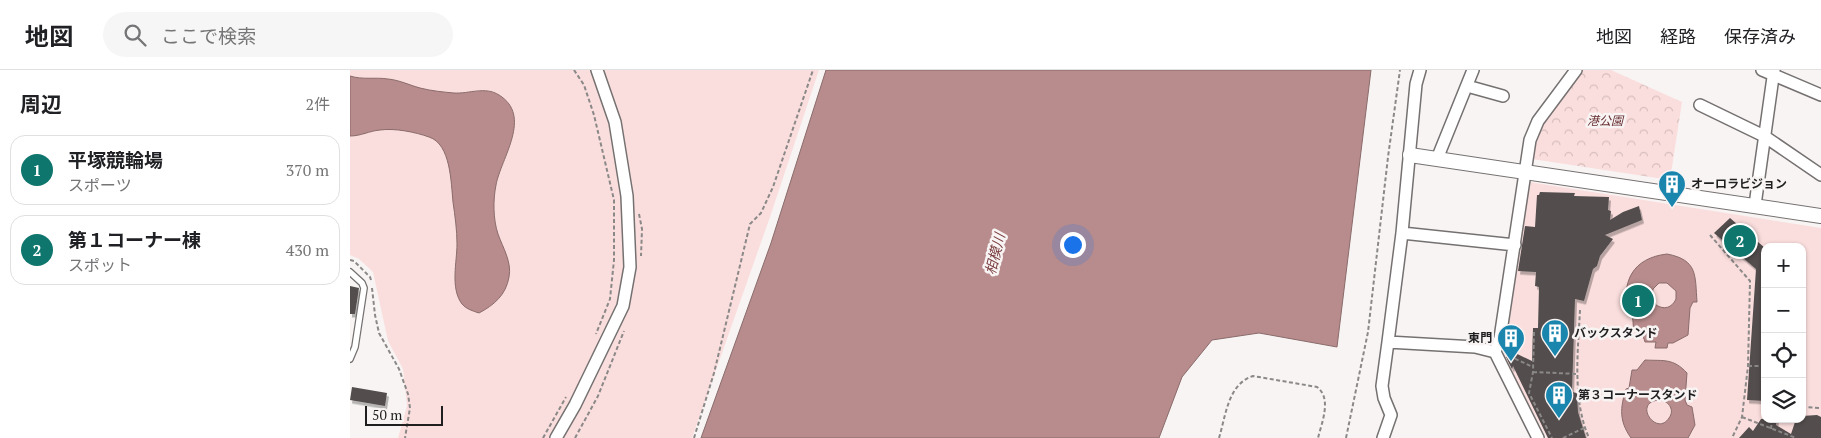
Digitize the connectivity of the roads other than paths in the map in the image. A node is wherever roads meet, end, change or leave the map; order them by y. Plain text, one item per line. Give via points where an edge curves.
1 (597, 70) edge
2 (1420, 70) edge
3 (1473, 70) edge
4 (1576, 70) edge
5 (1769, 72) edge
6 (1467, 86) junction
7 (1821, 95) edge
8 (1503, 96) dead end
9 (1700, 105) dead end
10 (1764, 136) junction
11 (1410, 155) junction
12 (1438, 159) junction
13 (1524, 171) junction
14 (1821, 175) edge
15 (1755, 205) junction
16 (1821, 216) edge
17 (1402, 233) junction
18 (1515, 245) junction
19 (350, 272) edge
20 (1388, 342) junction
21 (1500, 353) junction
22 (350, 359) edge
23 (556, 438) edge
24 (1383, 438) edge
25 (1538, 438) edge

1 - 23 street via 615,122 627,196 630,267 623,306
2 - 11 street
3 - 6 street
4 - 13 street via 1538,121 1530,140
5 - 7 street
5 - 10 street
6 - 8 street
6 - 12 street
9 - 10 street
10 - 14 street
10 - 15 street
11 - 12 street
11 - 17 street
12 - 13 street
13 - 15 street
13 - 18 street
15 - 16 street
17 - 18 street
17 - 20 street
18 - 21 street
19 - 22 lane via 364,288 355,347
20 - 21 street via 1476,347
20 - 24 street via 1382,386 1391,415
21 - 25 street

